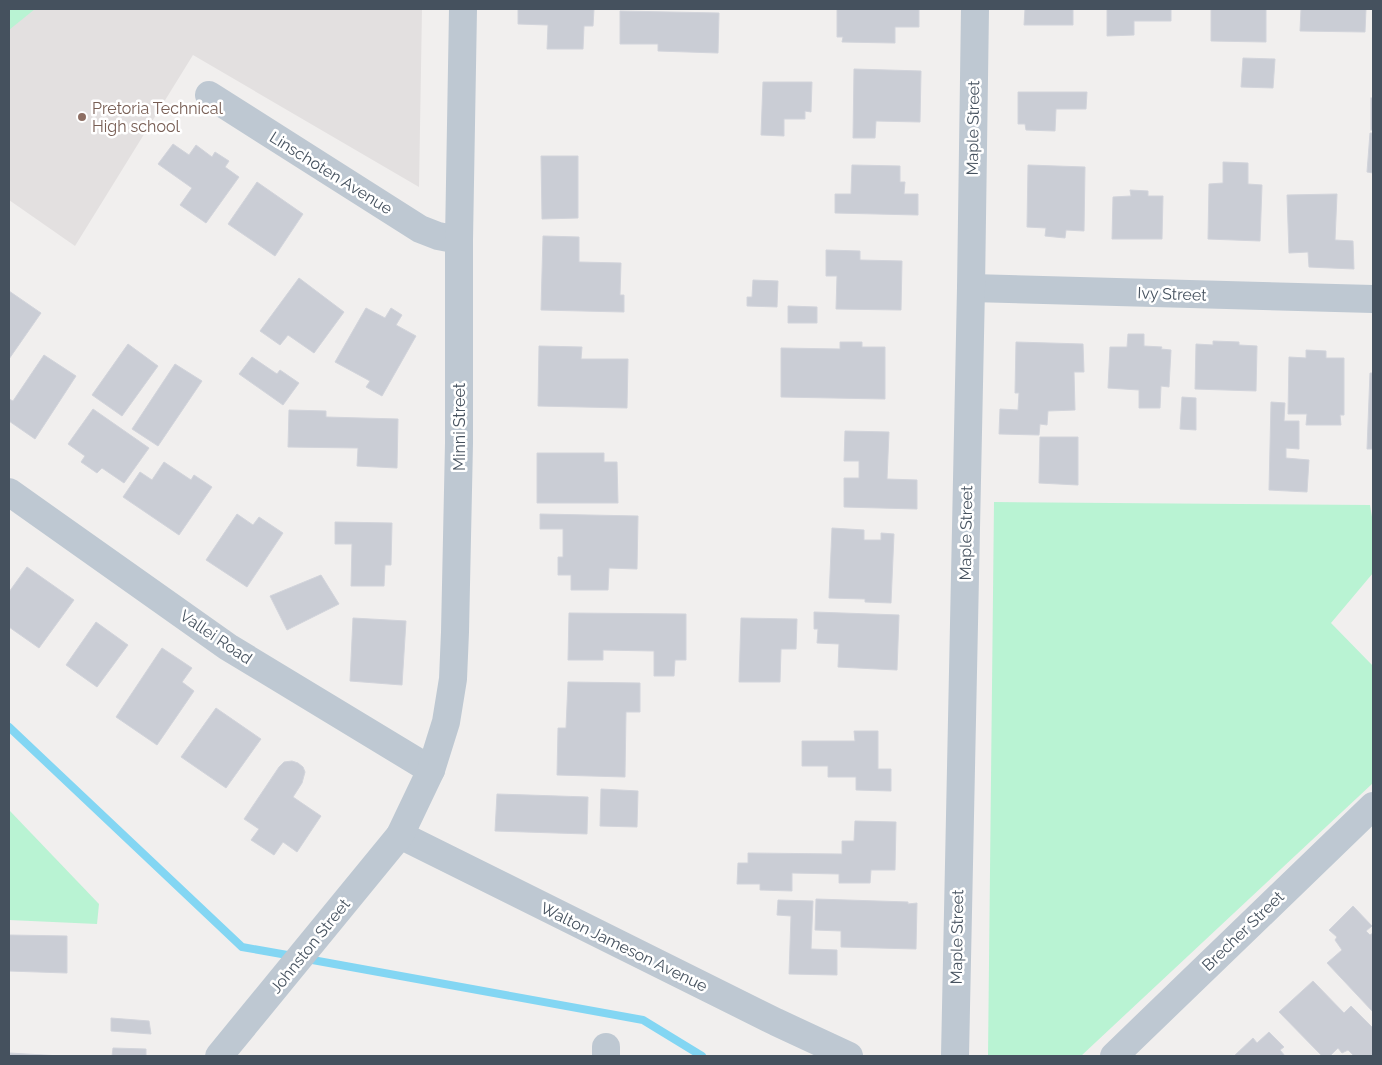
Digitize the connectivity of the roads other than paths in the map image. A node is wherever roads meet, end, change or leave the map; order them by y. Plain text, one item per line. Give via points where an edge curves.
1 (463, 9) edge
2 (975, 9) edge
3 (209, 95) dead end
4 (459, 240) junction
5 (971, 288) junction
6 (1373, 299) edge
7 (9, 492) edge
8 (431, 770) junction
9 (1373, 806) edge
10 (400, 835) junction
11 (219, 1056) edge
12 (849, 1056) edge
13 (955, 1056) edge
14 (1114, 1056) edge

1 - 4 street, Minni Street
2 - 5 street, Maple Street
3 - 4 street, Linschoten Avenue via 420,229
4 - 8 street, Minni Street via 454,660 446,722
5 - 6 street, Ivy Street
5 - 13 street, Maple Street
7 - 8 street, Vallei Road via 228,647
8 - 10 street, Minni Street
9 - 14 street, Brecher Street
10 - 11 street, Johnston Street
10 - 12 street, Walton Jameson Avenue

